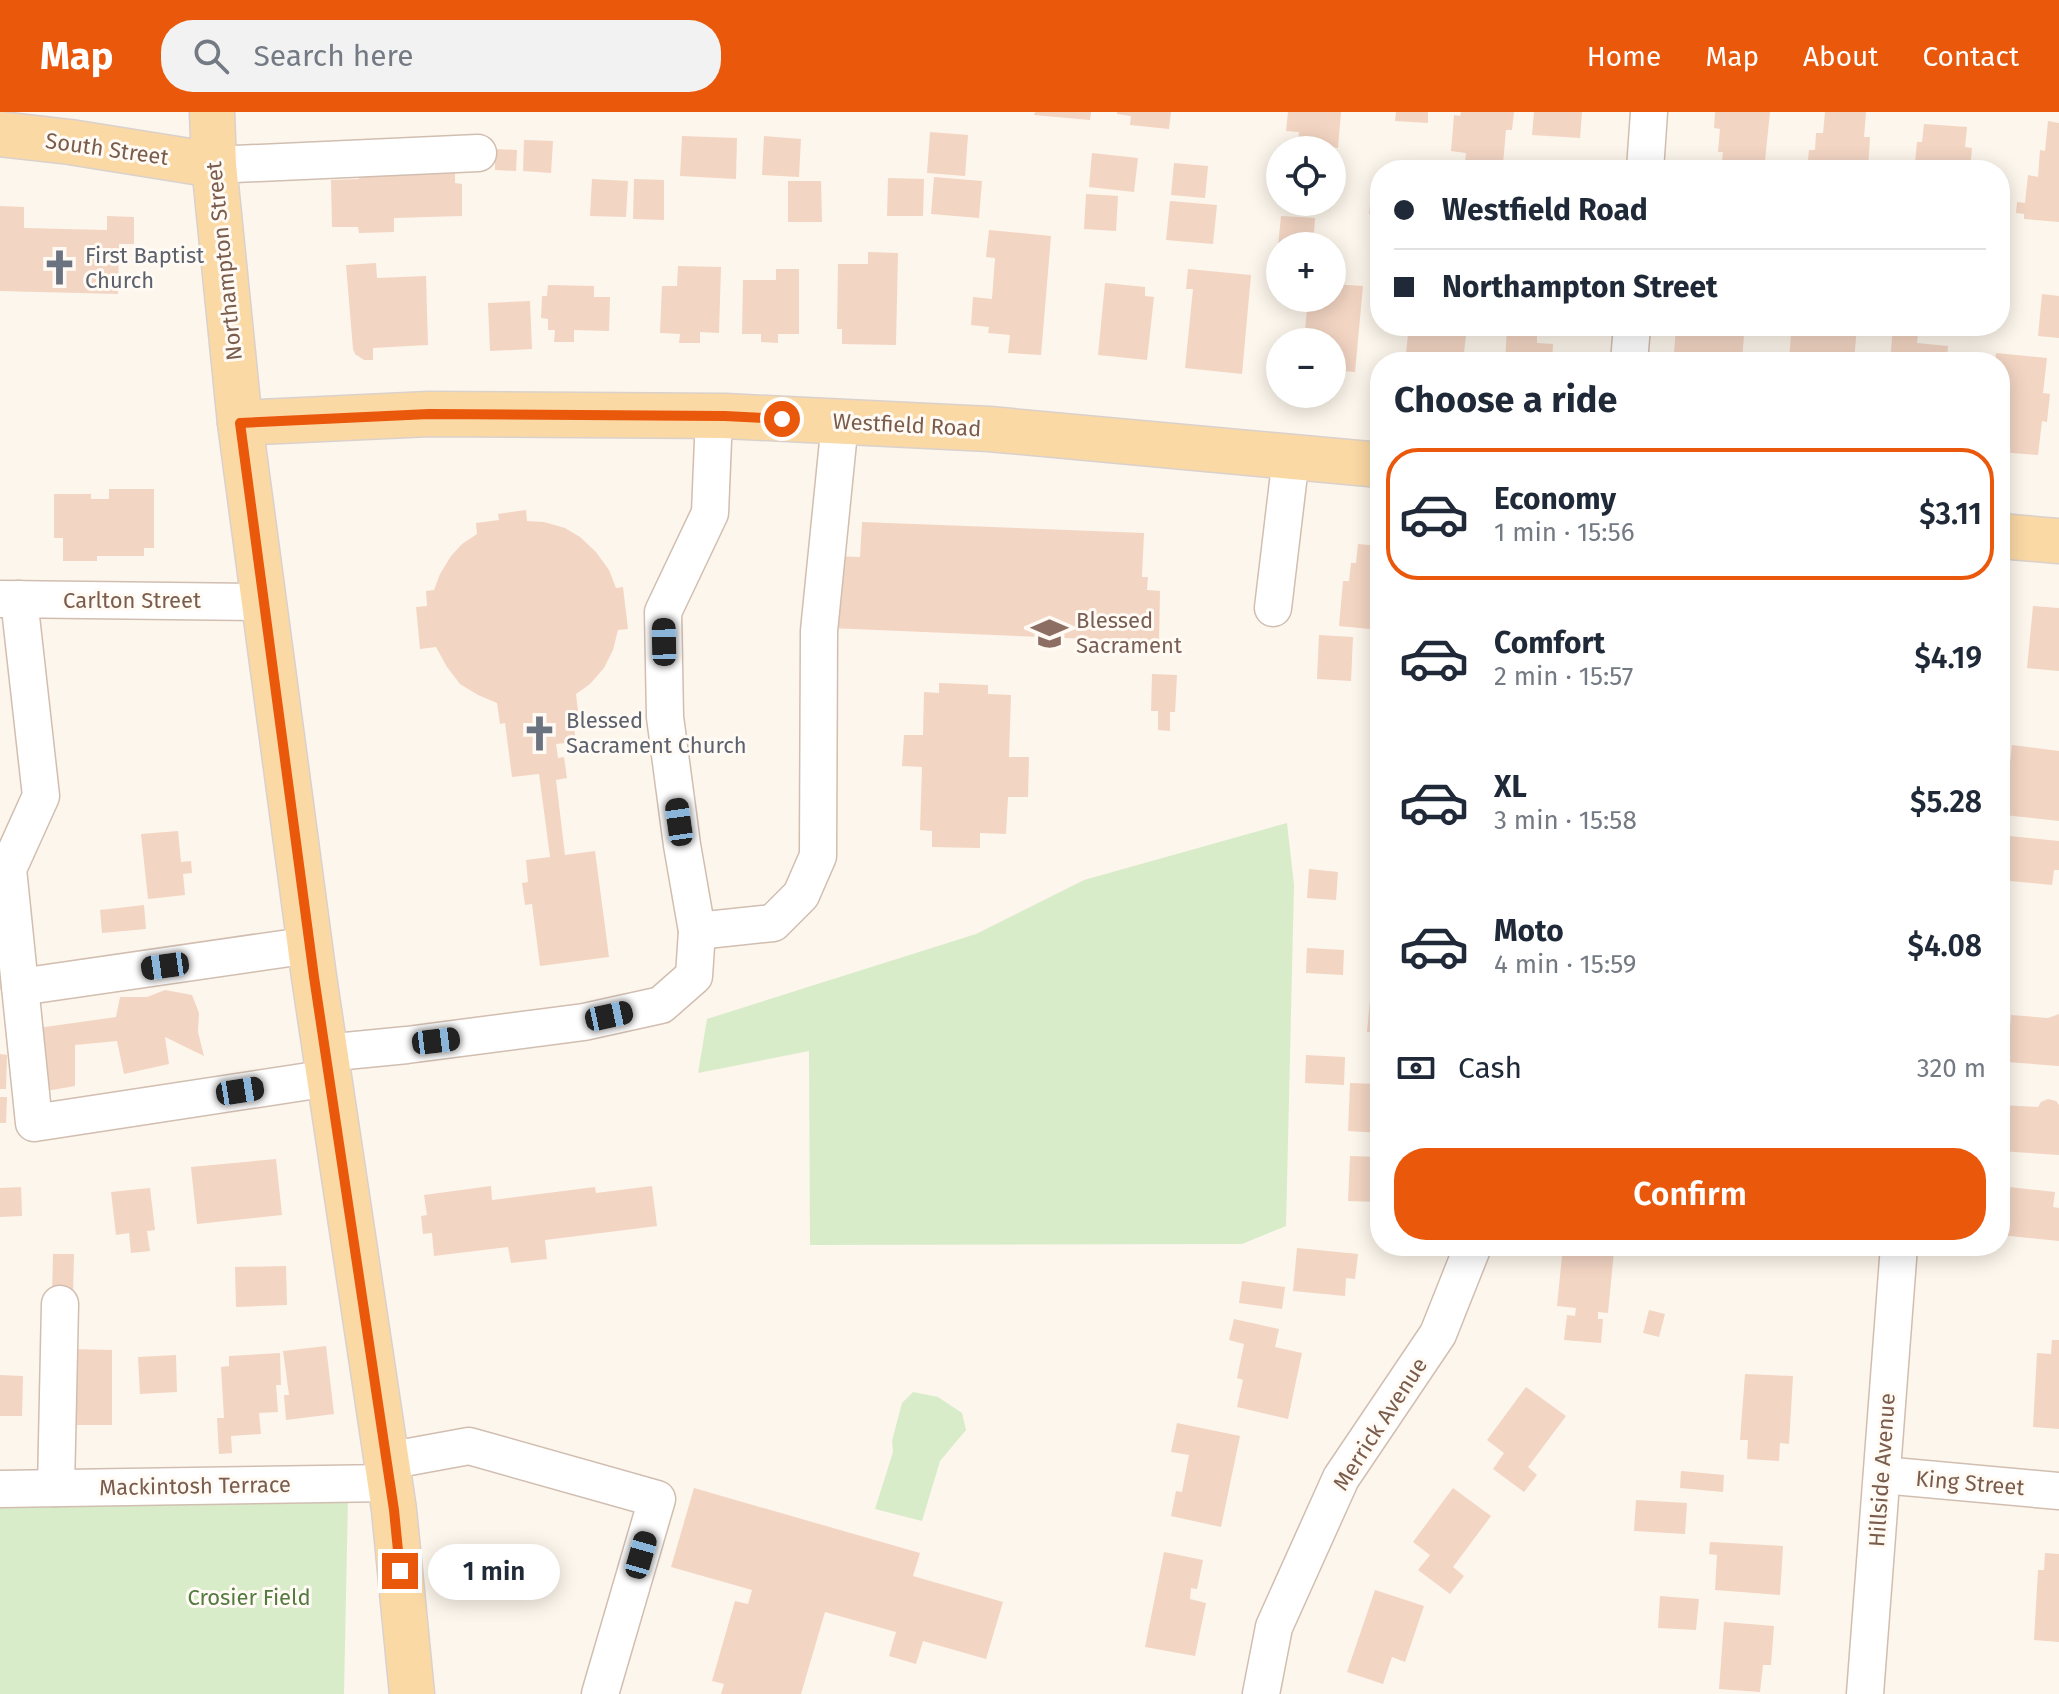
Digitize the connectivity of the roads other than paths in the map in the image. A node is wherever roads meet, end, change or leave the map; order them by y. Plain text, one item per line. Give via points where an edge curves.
1 (212, 112) edge
2 (1649, 112) edge
3 (0, 134) edge
4 (478, 153) dead end
5 (1646, 160) edge
6 (214, 165) junction
7 (714, 416) junction
8 (840, 422) junction
9 (240, 423) junction
10 (1291, 457) junction
11 (1370, 464) edge
12 (2010, 537) edge
13 (2059, 541) edge
14 (10, 599) edge
15 (263, 602) junction
16 (1273, 608) dead end
17 (697, 931) junction
18 (310, 945) junction
19 (20, 987) junction
20 (327, 1065) junction
21 (1469, 1256) edge
22 (1898, 1256) edge
23 (60, 1304) dead end
24 (388, 1472) junction
25 (1882, 1475) junction
26 (56, 1488) junction
27 (0, 1489) edge
28 (2059, 1491) edge
29 (412, 1694) edge
30 (600, 1694) edge
31 (1261, 1694) edge
32 (1865, 1694) edge

1 - 6 main road, Northampton Street
2 - 5 street
3 - 6 main road, South Street
4 - 6 street
6 - 9 main road, Northampton Street
7 - 8 main road, Westfield Road
7 - 9 main road, Westfield Road via 429,414
7 - 17 street via 710,513 663,612 665,717
8 - 10 main road, Westfield Road via 989,429
8 - 17 street via 819,631 818,856 801,895 773,923
9 - 15 main road, Northampton Street
10 - 11 main road, Westfield Road
10 - 16 street
12 - 13 main road
14 - 15 street, Carlton Street
14 - 19 street via 41,796 8,869
15 - 18 main road, Northampton Street
17 - 20 street via 694,976 661,1005 584,1022 407,1045
18 - 19 street
18 - 20 main road, Northampton Street
19 - 20 street via 34,1123
20 - 24 main road, Northampton Street
21 - 31 street, Merrick Avenue via 1438,1334 1341,1478 1274,1627
22 - 25 street, Hillside Avenue
23 - 26 street
24 - 26 street, Mackintosh Terrace
24 - 29 main road, Northampton Street
24 - 30 street, Mackintosh Terrace via 469,1446 657,1499
25 - 28 street, King Street
25 - 32 street, Hillside Avenue
26 - 27 street, Mackintosh Terrace

